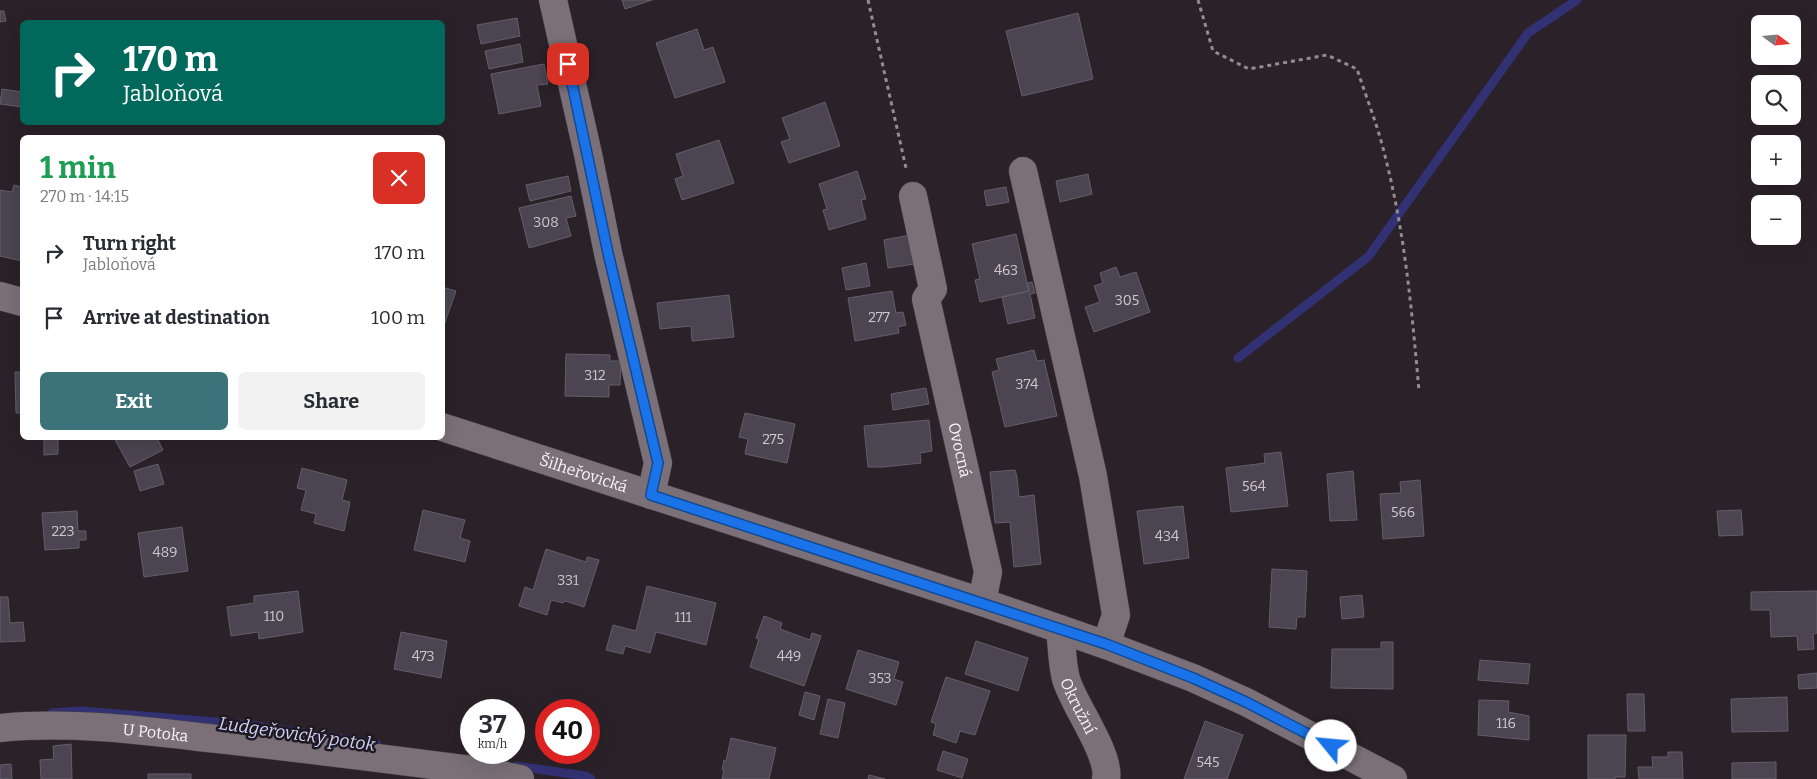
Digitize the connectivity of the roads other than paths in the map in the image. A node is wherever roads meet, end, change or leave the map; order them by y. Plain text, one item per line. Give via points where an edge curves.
1 (553, 0) edge
2 (1023, 171) dead end
3 (912, 196) road end
4 (0, 296) edge
5 (20, 301) edge
6 (445, 428) edge
7 (651, 495) junction
8 (982, 602) junction
9 (1060, 629) junction
10 (1106, 644) junction
11 (0, 728) edge
12 (520, 779) edge
13 (1106, 779) edge
14 (1393, 779) edge

1 - 7 street via 658,463
2 - 10 street via 1093,476 1116,616
3 - 8 street, Ovocná via 933,289 926,299 988,572
4 - 5 street
6 - 7 street, Šilheřovická
7 - 8 street, Šilheřovická
8 - 9 street, Šilheřovická
9 - 10 street, Šilheřovická
9 - 13 street, Okružní via 1066,680 1092,732 1108,772
10 - 14 street, Šilheřovická via 1246,702
11 - 12 street, U Potoka via 115,728 487,772

